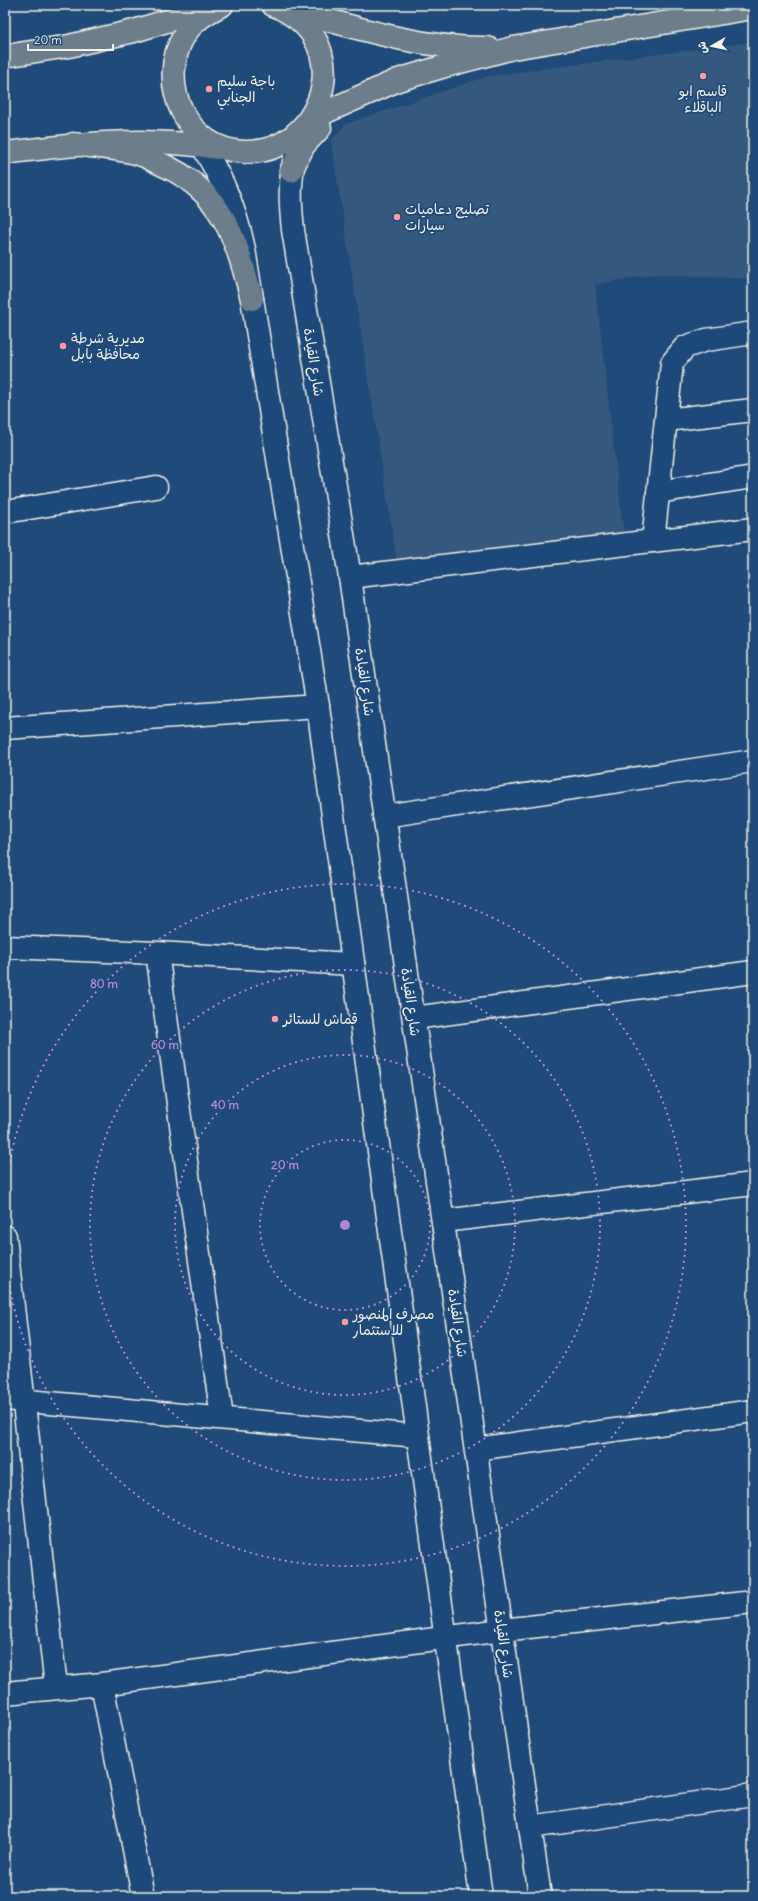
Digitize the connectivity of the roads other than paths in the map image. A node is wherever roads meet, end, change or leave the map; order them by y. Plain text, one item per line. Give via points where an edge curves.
1 (221, 5) edge
2 (288, 8) edge
3 (753, 8) edge
4 (186, 14) edge
5 (513, 48) junction
6 (5, 56) edge
7 (372, 92) junction
8 (307, 124) junction
9 (197, 136) junction
10 (72, 144) junction
11 (5, 153) edge
12 (291, 172) junction
13 (252, 299) junction
14 (753, 333) edge
15 (753, 410) edge
16 (666, 420) junction
17 (753, 477) edge
18 (156, 487) dead end
19 (658, 492) junction
20 (5, 512) edge
21 (753, 529) edge
22 (653, 541) junction
23 (350, 577) junction
24 (318, 706) junction
25 (5, 728) edge
26 (753, 761) edge
27 (384, 816) junction
28 (5, 947) edge
29 (156, 953) junction
30 (353, 964) junction
31 (753, 972) edge
32 (414, 1018) junction
33 (753, 1184) edge
34 (443, 1221) junction
35 (5, 1236) edge
36 (14, 1400) edge
37 (753, 1411) edge
38 (222, 1418) junction
39 (418, 1436) junction
40 (476, 1449) junction
41 (753, 1602) edge
42 (502, 1630) junction
43 (445, 1638) junction
44 (102, 1684) junction
45 (56, 1688) junction
46 (5, 1692) edge
47 (753, 1795) edge
48 (530, 1827) junction
49 (144, 1896) edge
50 (480, 1896) edge
51 (540, 1896) edge

1 - 4 main road
2 - 5 main road via 381,34 428,44
2 - 8 main road via 315,40 323,64 323,89
3 - 5 main road
4 - 6 main road via 134,31 69,46
4 - 9 main road via 175,57 172,82 178,106
5 - 7 main road via 398,80
7 - 8 main road via 328,111
7 - 12 main road via 316,131 304,145
8 - 9 main road via 281,145 263,151 227,150
8 - 12 street, شارع القيادة
9 - 10 main road via 161,141
9 - 13 street via 225,186 237,215
10 - 11 main road
10 - 13 main road via 140,154 181,172 210,198 228,226
12 - 23 street, شارع القيادة via 289,198 293,230
13 - 24 street
14 - 16 street via 706,340 685,347 672,363
15 - 16 street
16 - 19 street
17 - 19 street
18 - 20 street
19 - 22 street
21 - 22 street
22 - 23 street
23 - 27 street, شارع القيادة
24 - 25 street
24 - 30 street
26 - 27 street
27 - 32 street, شارع القيادة
28 - 29 street
29 - 30 street
29 - 38 street
30 - 39 street
31 - 32 street
32 - 34 street, شارع القيادة
33 - 34 street
34 - 40 street, شارع القيادة
35 - 36 street
36 - 38 street
36 - 45 street
37 - 40 street
38 - 39 street
39 - 43 street
40 - 42 street, شارع القيادة
41 - 42 street
42 - 43 street
42 - 48 street, شارع القيادة
43 - 44 street
43 - 50 street
44 - 45 street
44 - 49 street
45 - 46 street
47 - 48 street
48 - 51 street, شارع القيادة

